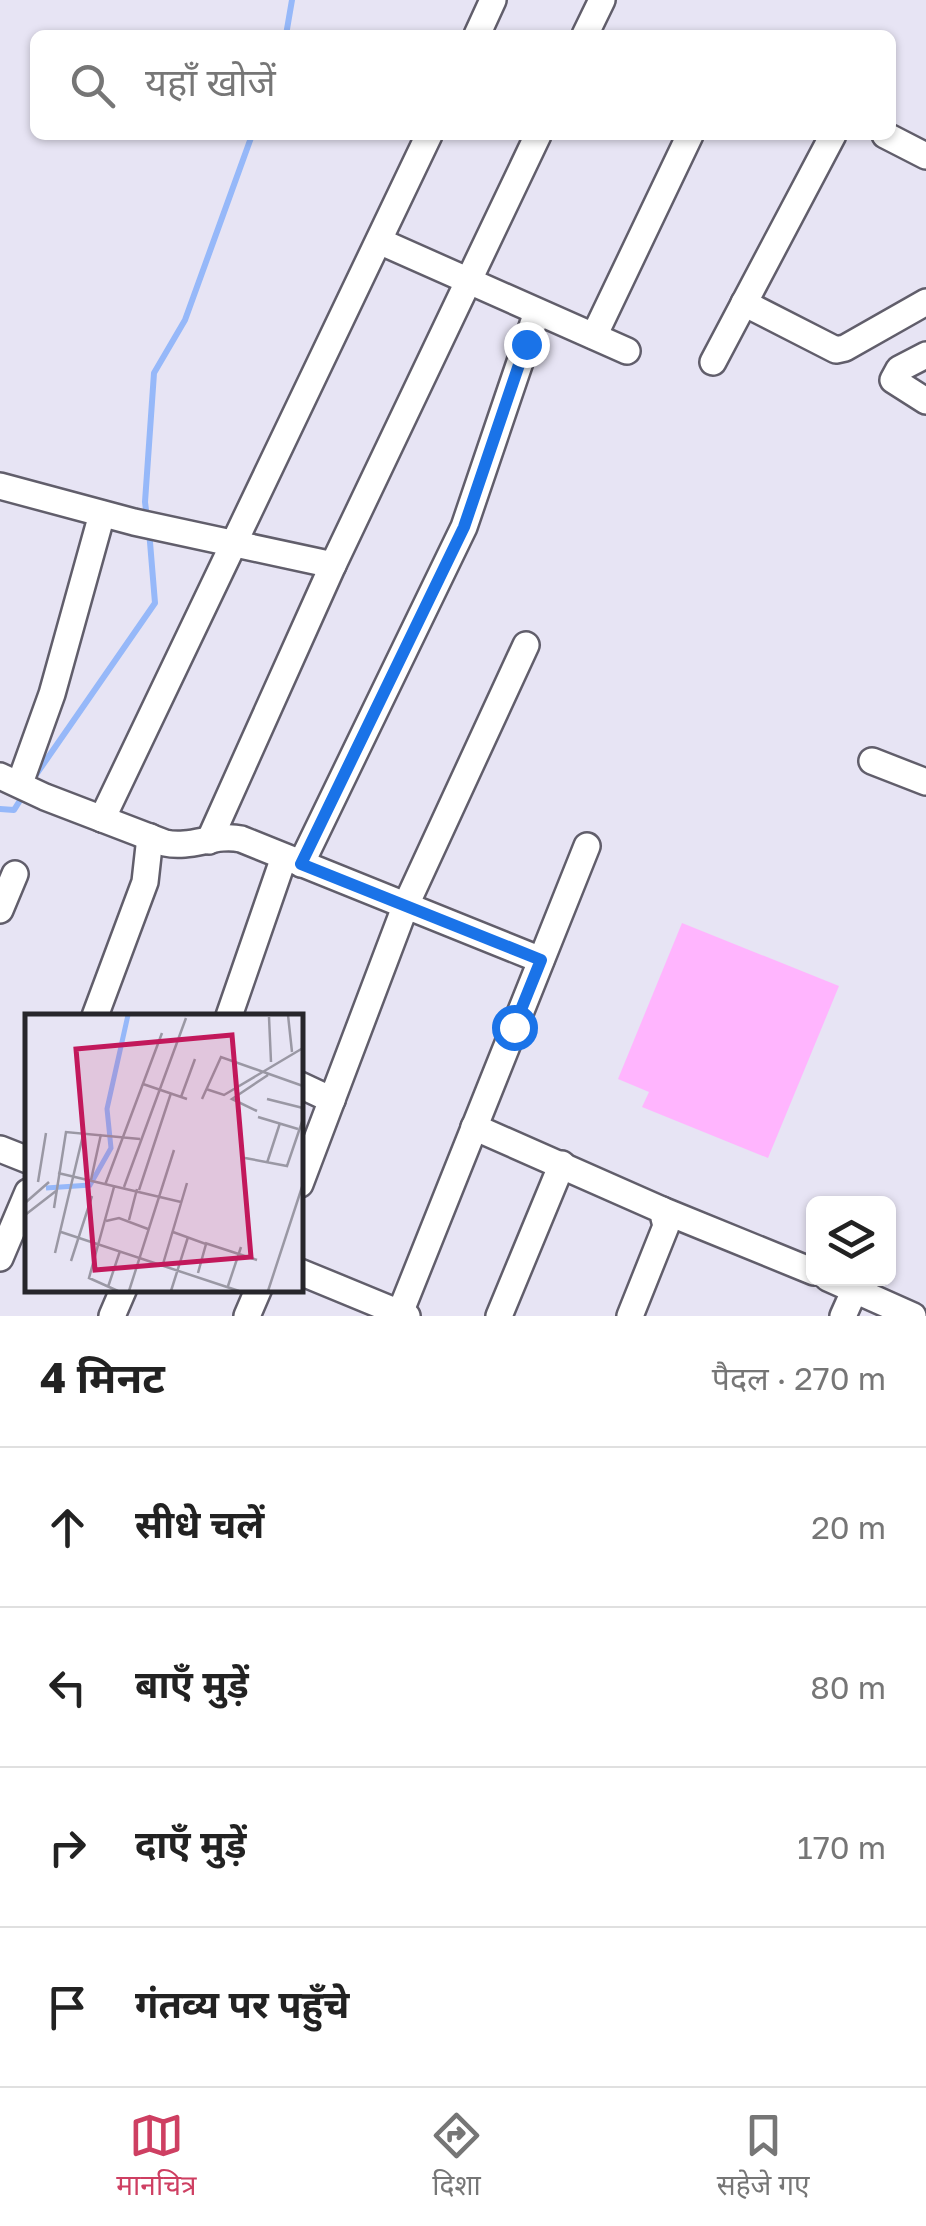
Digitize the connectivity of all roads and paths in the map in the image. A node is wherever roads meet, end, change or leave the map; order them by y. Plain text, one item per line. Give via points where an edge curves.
1 (494, 0) edge
2 (602, 0) edge
3 (479, 30) edge
4 (588, 30) edge
5 (427, 140) edge
6 (536, 140) edge
7 (688, 140) edge
8 (829, 140) edge
9 (895, 140) edge
10 (926, 156) edge
11 (379, 241) junction
12 (468, 282) junction
13 (926, 302) edge
14 (744, 303) junction
15 (538, 312) junction
16 (594, 336) junction
17 (627, 350) dead end
18 (926, 355) edge
19 (713, 362) dead end
20 (926, 401) edge
21 (0, 488) edge
22 (102, 514) junction
23 (227, 559) junction
24 (330, 570) junction
25 (526, 646) dead end
26 (872, 762) dead end
27 (926, 782) edge
28 (22, 785) edge
29 (102, 818) junction
30 (150, 836) junction
31 (209, 842) junction
32 (586, 846) dead end
33 (292, 861) junction
34 (15, 874) dead end
35 (405, 907) junction
36 (0, 910) edge
37 (541, 960) junction
38 (96, 1014) edge
39 (230, 1014) edge
40 (302, 1086) edge
41 (332, 1100) junction
42 (474, 1127) junction
43 (0, 1148) edge
44 (25, 1159) edge
45 (562, 1164) junction
46 (302, 1179) edge
47 (25, 1199) edge
48 (662, 1210) junction
49 (0, 1258) edge
50 (806, 1269) edge
51 (302, 1273) edge
52 (856, 1286) edge
53 (860, 1286) edge
54 (123, 1291) edge
55 (258, 1291) edge
56 (389, 1312) edge
57 (112, 1316) edge
58 (248, 1316) edge
59 (499, 1316) edge
60 (630, 1316) edge
61 (843, 1316) edge
62 (913, 1316) edge

1 - 3 street
2 - 4 street
5 - 11 street
6 - 12 street
7 - 16 street
8 - 14 street
9 - 10 street
11 - 12 street
11 - 23 street
12 - 15 street
12 - 24 street
13 - 14 street via 836,350
14 - 19 street
15 - 16 street
15 - 33 street via 467,517
16 - 17 street
18 - 20 street via 899,369 894,380
21 - 22 street
22 - 23 street via 169,530
22 - 28 street
23 - 24 street
23 - 29 street
24 - 31 street
25 - 35 street
26 - 27 street
28 - 29 street
29 - 30 street
30 - 31 street via 178,846
30 - 38 street via 146,882
31 - 33 street via 234,837
32 - 37 street
33 - 35 street
33 - 39 street
34 - 36 street
35 - 37 street
35 - 41 street
37 - 42 street
40 - 41 street
41 - 46 street
42 - 45 street
42 - 56 street
43 - 44 street
45 - 48 street
45 - 59 street
47 - 49 street
48 - 50 street
48 - 60 street via 666,1226
51 - 56 street
52 - 61 street
53 - 62 street
54 - 57 street
55 - 58 street

